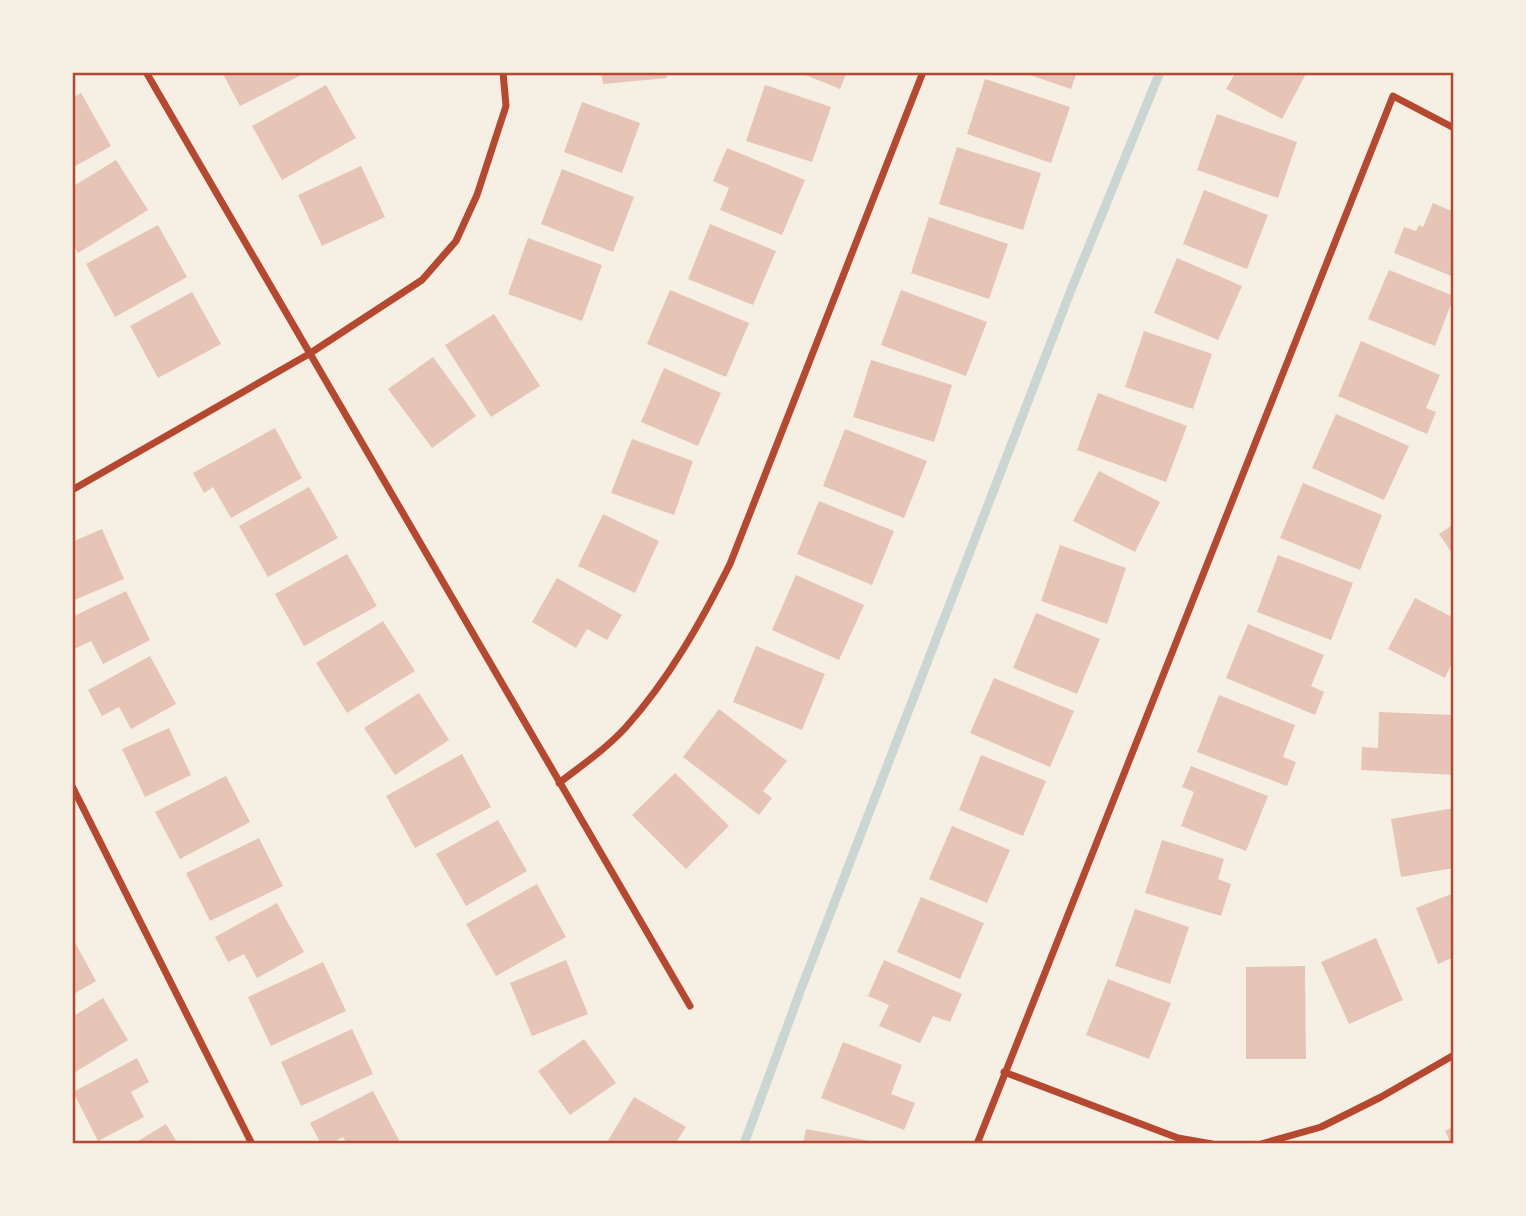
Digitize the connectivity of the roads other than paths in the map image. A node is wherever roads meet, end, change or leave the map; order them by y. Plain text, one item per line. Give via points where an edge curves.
1 (146, 72) edge
2 (503, 72) edge
3 (923, 72) edge
4 (1454, 128) edge
5 (309, 354) junction
6 (72, 490) edge
7 (559, 783) junction
8 (72, 786) edge
9 (690, 1006) dead end
10 (1454, 1055) edge
11 (1004, 1072) junction
12 (252, 1144) edge
13 (977, 1144) edge
14 (1212, 1144) edge
15 (1261, 1144) edge

1 - 5 street
2 - 5 street via 506,106 477,195 456,241 422,280
3 - 7 street via 730,564 698,628 626,727
4 - 11 street via 1392,96
5 - 6 street
5 - 7 street
7 - 9 street
8 - 12 street
10 - 15 street via 1321,1127
11 - 13 street
11 - 14 street via 1178,1138

